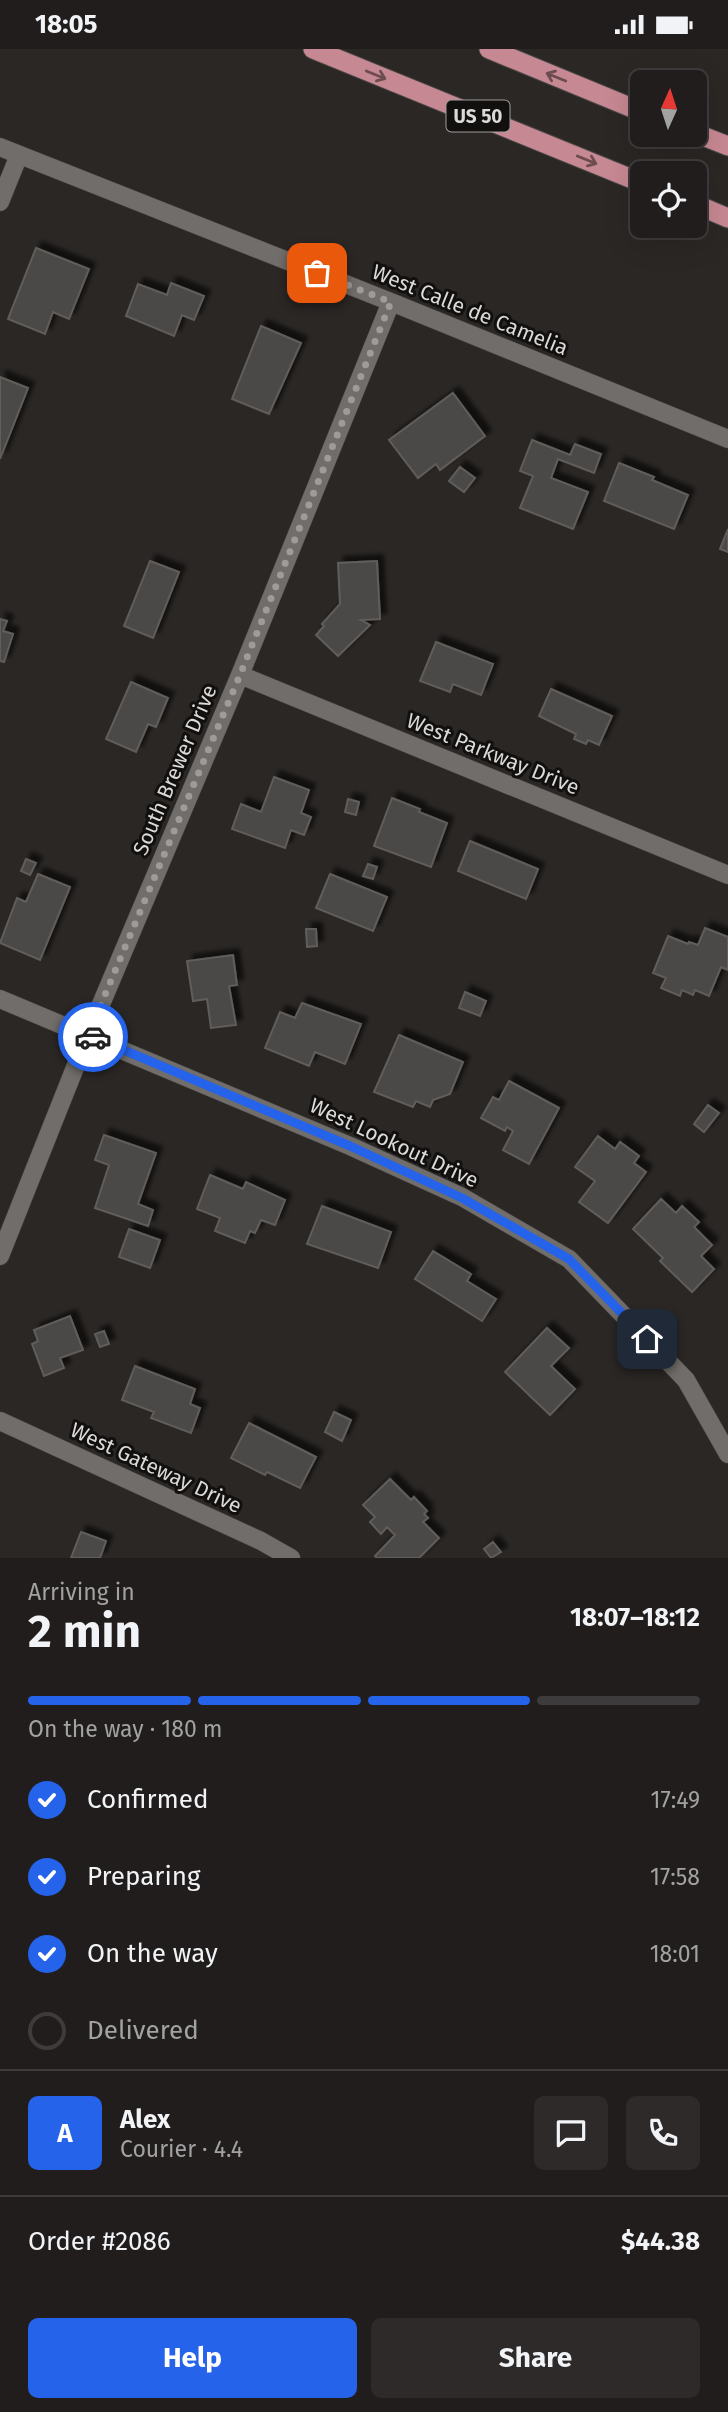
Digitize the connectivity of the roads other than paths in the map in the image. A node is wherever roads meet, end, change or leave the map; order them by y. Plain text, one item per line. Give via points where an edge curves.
1 (313, 49) edge
2 (489, 49) edge
3 (630, 106) edge
4 (707, 138) edge
5 (728, 146) edge
6 (0, 147) edge
7 (19, 155) junction
8 (630, 178) edge
9 (0, 202) edge
10 (707, 209) edge
11 (728, 218) edge
12 (391, 302) junction
13 (728, 439) edge
14 (240, 675) junction
15 (728, 875) edge
16 (0, 999) edge
17 (88, 1035) junction
18 (0, 1256) edge
19 (0, 1422) edge
20 (728, 1454) edge
21 (290, 1558) edge

1 -> 8 highway, US 50
3 -> 2 highway
4 - 5 highway
6 - 7 street, West Calle de Camelia
7 - 9 street
7 - 12 street, West Calle de Camelia
10 - 11 highway
12 - 13 street, West Calle de Camelia
12 - 14 street, South Brewer Drive
14 - 15 street, West Parkway Drive
14 - 17 street, South Brewer Drive
16 - 17 street, West Lookout Drive
17 - 18 street, South Brewer Drive
17 - 20 street, West Lookout Drive via 462,1198 569,1259 686,1380
19 - 21 street, West Gateway Drive

